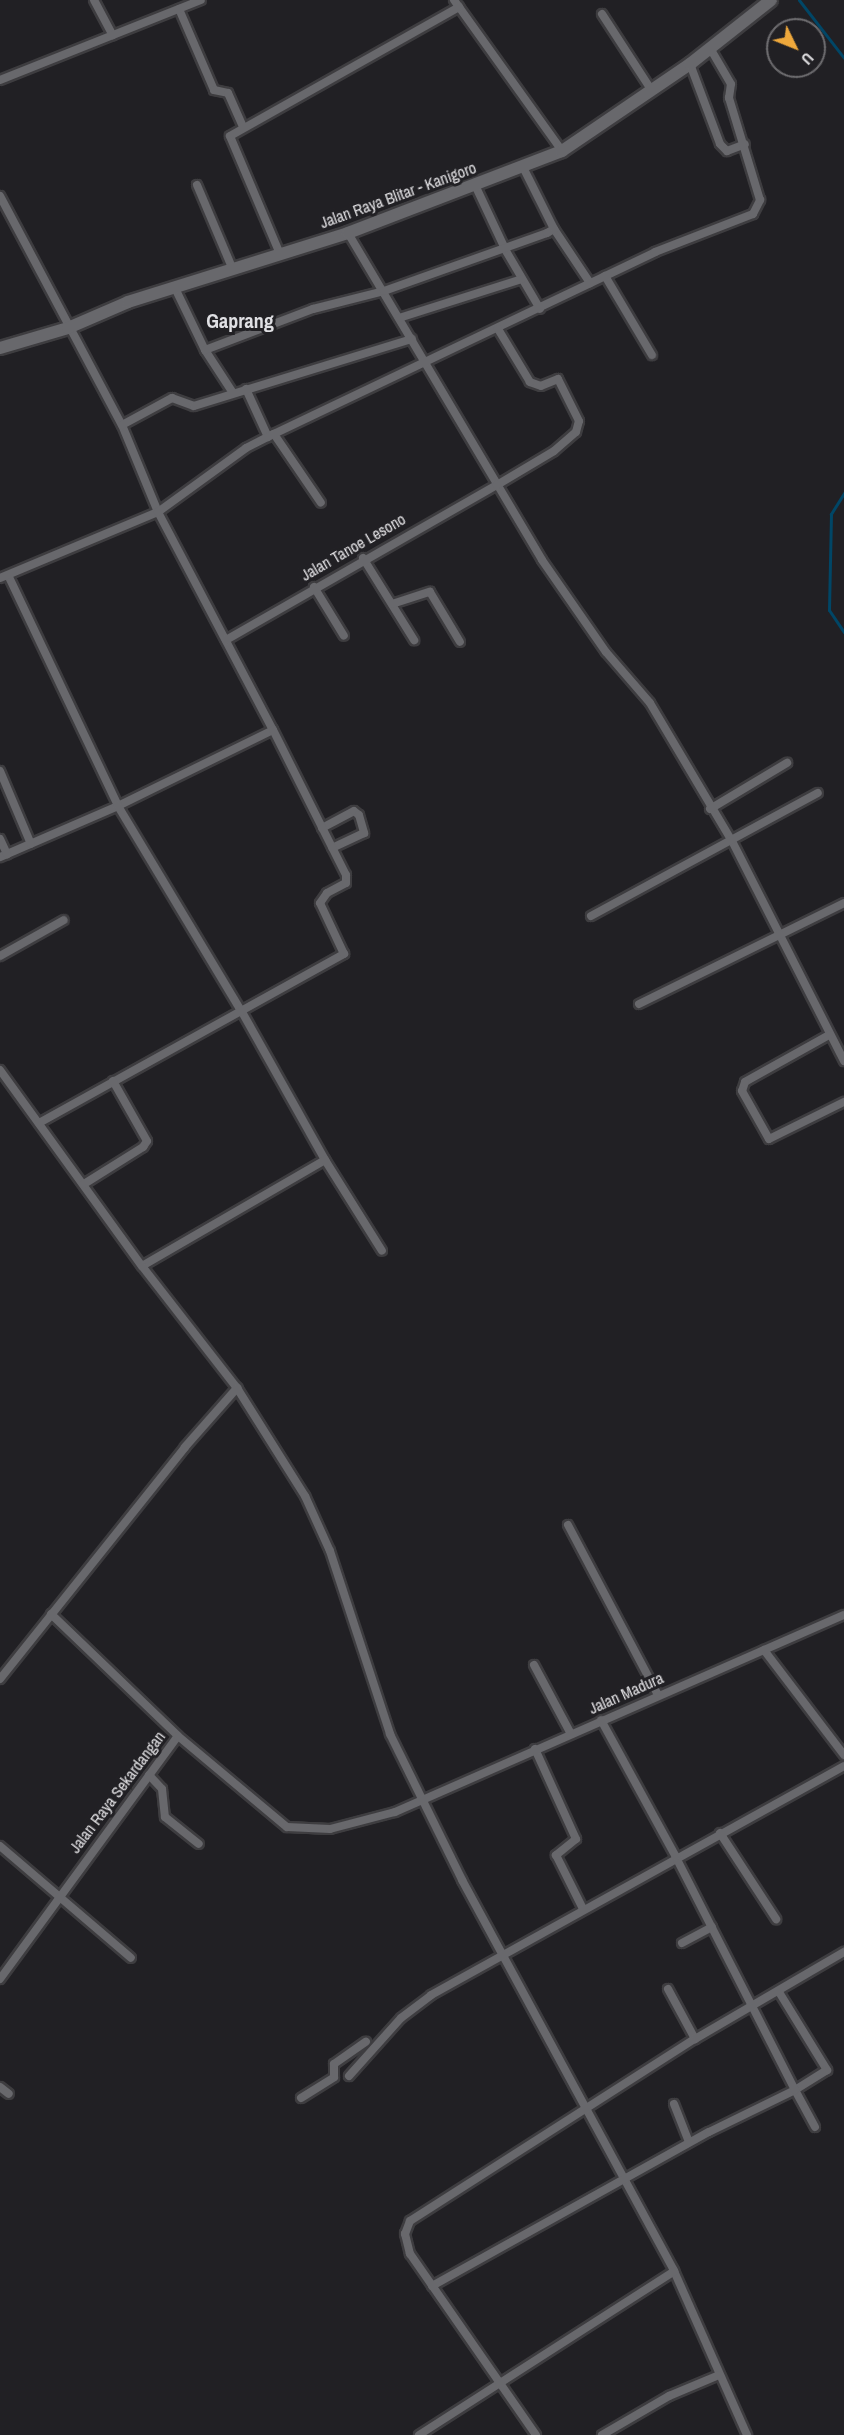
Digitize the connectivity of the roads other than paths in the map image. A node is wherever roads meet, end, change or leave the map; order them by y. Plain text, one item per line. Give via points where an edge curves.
1 (94, 0) edge
2 (201, 0) edge
3 (771, 0) edge
4 (457, 3) edge
5 (179, 9) junction
6 (602, 14) dead end
7 (113, 35) junction
8 (710, 48) junction
9 (690, 64) junction
10 (0, 80) edge
11 (652, 91) junction
12 (243, 127) junction
13 (745, 144) junction
14 (562, 151) junction
15 (523, 166) junction
16 (197, 185) dead end
17 (476, 185) junction
18 (0, 196) edge
19 (554, 229) junction
20 (348, 233) junction
21 (506, 251) junction
22 (280, 254) junction
23 (233, 270) junction
24 (605, 276) junction
25 (522, 279) junction
26 (590, 283) junction
27 (175, 288) junction
28 (384, 291) junction
29 (540, 309) junction
30 (399, 318) junction
31 (68, 328) junction
32 (498, 329) junction
33 (412, 339) junction
34 (0, 348) edge
35 (205, 350) junction
36 (652, 355) dead end
37 (424, 364) junction
38 (246, 389) junction
39 (233, 393) junction
40 (122, 425) junction
41 (271, 436) junction
42 (497, 485) junction
43 (321, 503) dead end
44 (158, 512) junction
45 (363, 558) junction
46 (4, 577) edge
47 (314, 587) junction
48 (392, 604) junction
49 (344, 636) dead end
50 (226, 640) junction
51 (414, 640) dead end
52 (460, 642) dead end
53 (273, 730) junction
54 (787, 763) dead end
55 (0, 771) edge
56 (818, 793) dead end
57 (118, 806) junction
58 (710, 809) junction
59 (322, 828) junction
60 (0, 839) edge
61 (732, 841) junction
62 (31, 844) junction
63 (332, 848) junction
64 (3, 855) edge
65 (844, 903) edge
66 (591, 916) dead end
67 (64, 920) dead end
68 (779, 934) junction
69 (0, 956) edge
70 (639, 1004) dead end
71 (242, 1012) junction
72 (829, 1035) junction
73 (844, 1061) edge
74 (0, 1070) edge
75 (113, 1081) junction
76 (844, 1101) edge
77 (39, 1123) junction
78 (325, 1160) junction
79 (84, 1184) junction
80 (382, 1251) dead end
81 (142, 1266) junction
82 (237, 1388) junction
83 (568, 1526) dead end
84 (51, 1614) junction
85 (844, 1615) edge
86 (764, 1650) junction
87 (534, 1665) dead end
88 (0, 1679) edge
89 (658, 1695) junction
90 (601, 1720) junction
91 (571, 1734) junction
92 (178, 1736) junction
93 (535, 1749) junction
94 (844, 1755) edge
95 (844, 1766) edge
96 (149, 1775) junction
97 (421, 1801) junction
98 (720, 1833) junction
99 (199, 1844) dead end
100 (0, 1846) edge
101 (676, 1857) junction
102 (57, 1896) junction
103 (583, 1909) junction
104 (776, 1919) dead end
105 (712, 1927) junction
106 (682, 1944) dead end
107 (504, 1952) junction
108 (844, 1953) edge
109 (131, 1958) dead end
110 (0, 1979) edge
111 (668, 1989) dead end
112 (779, 1992) junction
113 (753, 2008) junction
114 (695, 2039) junction
115 (366, 2042) dead end
116 (349, 2076) dead end
117 (0, 2087) edge
118 (795, 2090) junction
119 (9, 2094) dead end
120 (302, 2098) dead end
121 (674, 2104) dead end
122 (589, 2110) junction
123 (815, 2127) dead end
124 (689, 2142) junction
125 (626, 2179) junction
126 (674, 2271) junction
127 (432, 2286) junction
128 (719, 2375) junction
129 (501, 2380) junction
130 (419, 2435) edge
131 (536, 2435) edge
132 (602, 2435) edge
133 (747, 2435) edge

1 - 7 street
2 - 5 street
3 - 8 main road, Jalan Raya Blitar - Kanigoro
4 - 12 street
4 - 14 street
5 - 7 street
5 - 12 street via 214,90 228,93
6 - 11 street
7 - 10 street
8 - 9 main road, Jalan Raya Blitar - Kanigoro
8 - 13 street via 731,84 729,98
9 - 11 main road, Jalan Raya Blitar - Kanigoro
9 - 13 street via 720,144 728,150
11 - 14 main road, Jalan Raya Blitar - Kanigoro
12 - 22 street via 230,138
13 - 24 street via 760,200 753,214
14 - 15 main road, Jalan Raya Blitar - Kanigoro
15 - 17 main road, Jalan Raya Blitar - Kanigoro
15 - 19 street
16 - 23 street
17 - 20 main road, Jalan Raya Blitar - Kanigoro
17 - 21 street
18 - 31 street
19 - 21 street
19 - 26 street
20 - 22 main road, Jalan Raya Blitar - Kanigoro
20 - 28 street
21 - 25 street
21 - 28 street
22 - 23 main road, Jalan Raya Blitar - Kanigoro
23 - 27 main road, Jalan Raya Blitar - Kanigoro
24 - 26 street
24 - 36 street
25 - 29 street
25 - 30 street
26 - 29 street
27 - 31 main road, Jalan Raya Blitar - Kanigoro
27 - 35 street
28 - 30 street
28 - 35 street via 313,309
29 - 32 street
30 - 33 street
31 - 34 main road, Jalan Raya Blitar - Kanigoro
31 - 40 street
32 - 37 street
32 - 42 street, Jalan Tanoe Lesono via 530,382 541,386 558,379 579,425 554,451
33 - 37 street
33 - 38 street
35 - 39 street
37 - 41 street
37 - 42 street
38 - 39 street
38 - 41 street
39 - 40 street via 192,406 172,398
40 - 44 street
41 - 43 street
41 - 44 street via 217,468
42 - 45 street, Jalan Tanoe Lesono
42 - 58 street via 542,560 606,652 650,703
44 - 46 street
44 - 50 street
45 - 47 street, Jalan Tanoe Lesono
45 - 48 street
46 - 57 street
47 - 49 street
47 - 50 street, Jalan Tanoe Lesono
48 - 51 street
48 - 52 street via 430,592
50 - 53 street
53 - 57 street
53 - 59 street
54 - 58 street
55 - 62 street
56 - 61 street
57 - 62 street
57 - 71 street
58 - 61 street
59 - 63 street
59 - 63 street via 354,812 359,815 364,833
60 - 64 street
61 - 66 street
61 - 68 street
62 - 64 street
63 - 71 street via 347,880 322,897 320,903 344,954
65 - 68 street
67 - 69 street
68 - 70 street
68 - 72 street
71 - 75 street
71 - 78 street
72 - 73 street
72 - 76 street via 745,1082 742,1091 769,1139
74 - 77 street
75 - 77 street
75 - 79 street via 145,1133 147,1143
77 - 79 street
78 - 80 street
78 - 81 street
79 - 81 street
81 - 82 street
82 - 84 street
82 - 97 street via 305,1496 330,1551 390,1734
83 - 89 street
84 - 88 street
84 - 92 street
85 - 86 street, Jalan Madura
86 - 89 street, Jalan Madura
86 - 94 street
87 - 91 street
89 - 90 street, Jalan Madura
90 - 91 street, Jalan Madura
90 - 101 street
91 - 93 street, Jalan Madura
92 - 96 street, Jalan Raya Sekardangan
92 - 97 street, Jalan Raya Sekardangan via 286,1827 338,1827 372,1820
93 - 97 street, Jalan Madura
93 - 103 street via 576,1839 556,1855
95 - 98 street
96 - 99 street via 162,1789 165,1817
96 - 102 street, Jalan Raya Sekardangan
97 - 107 street
98 - 101 street
98 - 104 street
100 - 102 street
101 - 103 street
101 - 105 street
102 - 109 street
102 - 110 street, Jalan Raya Sekardangan
103 - 107 street
105 - 106 street
105 - 113 street
107 - 116 street via 401,2018
107 - 122 street
108 - 112 street
111 - 114 street
112 - 113 street
112 - 118 street via 827,2070
113 - 114 street
113 - 118 street
114 - 122 street
115 - 120 street via 334,2064 334,2077
117 - 119 street
118 - 123 street
118 - 124 street
121 - 124 street
122 - 125 street
122 - 127 street via 483,2171 410,2221 405,2234 410,2254
124 - 125 street
125 - 126 street
125 - 127 street
126 - 128 street
126 - 129 street
127 - 129 street
128 - 132 street via 669,2396
128 - 133 street
129 - 130 street
129 - 131 street

